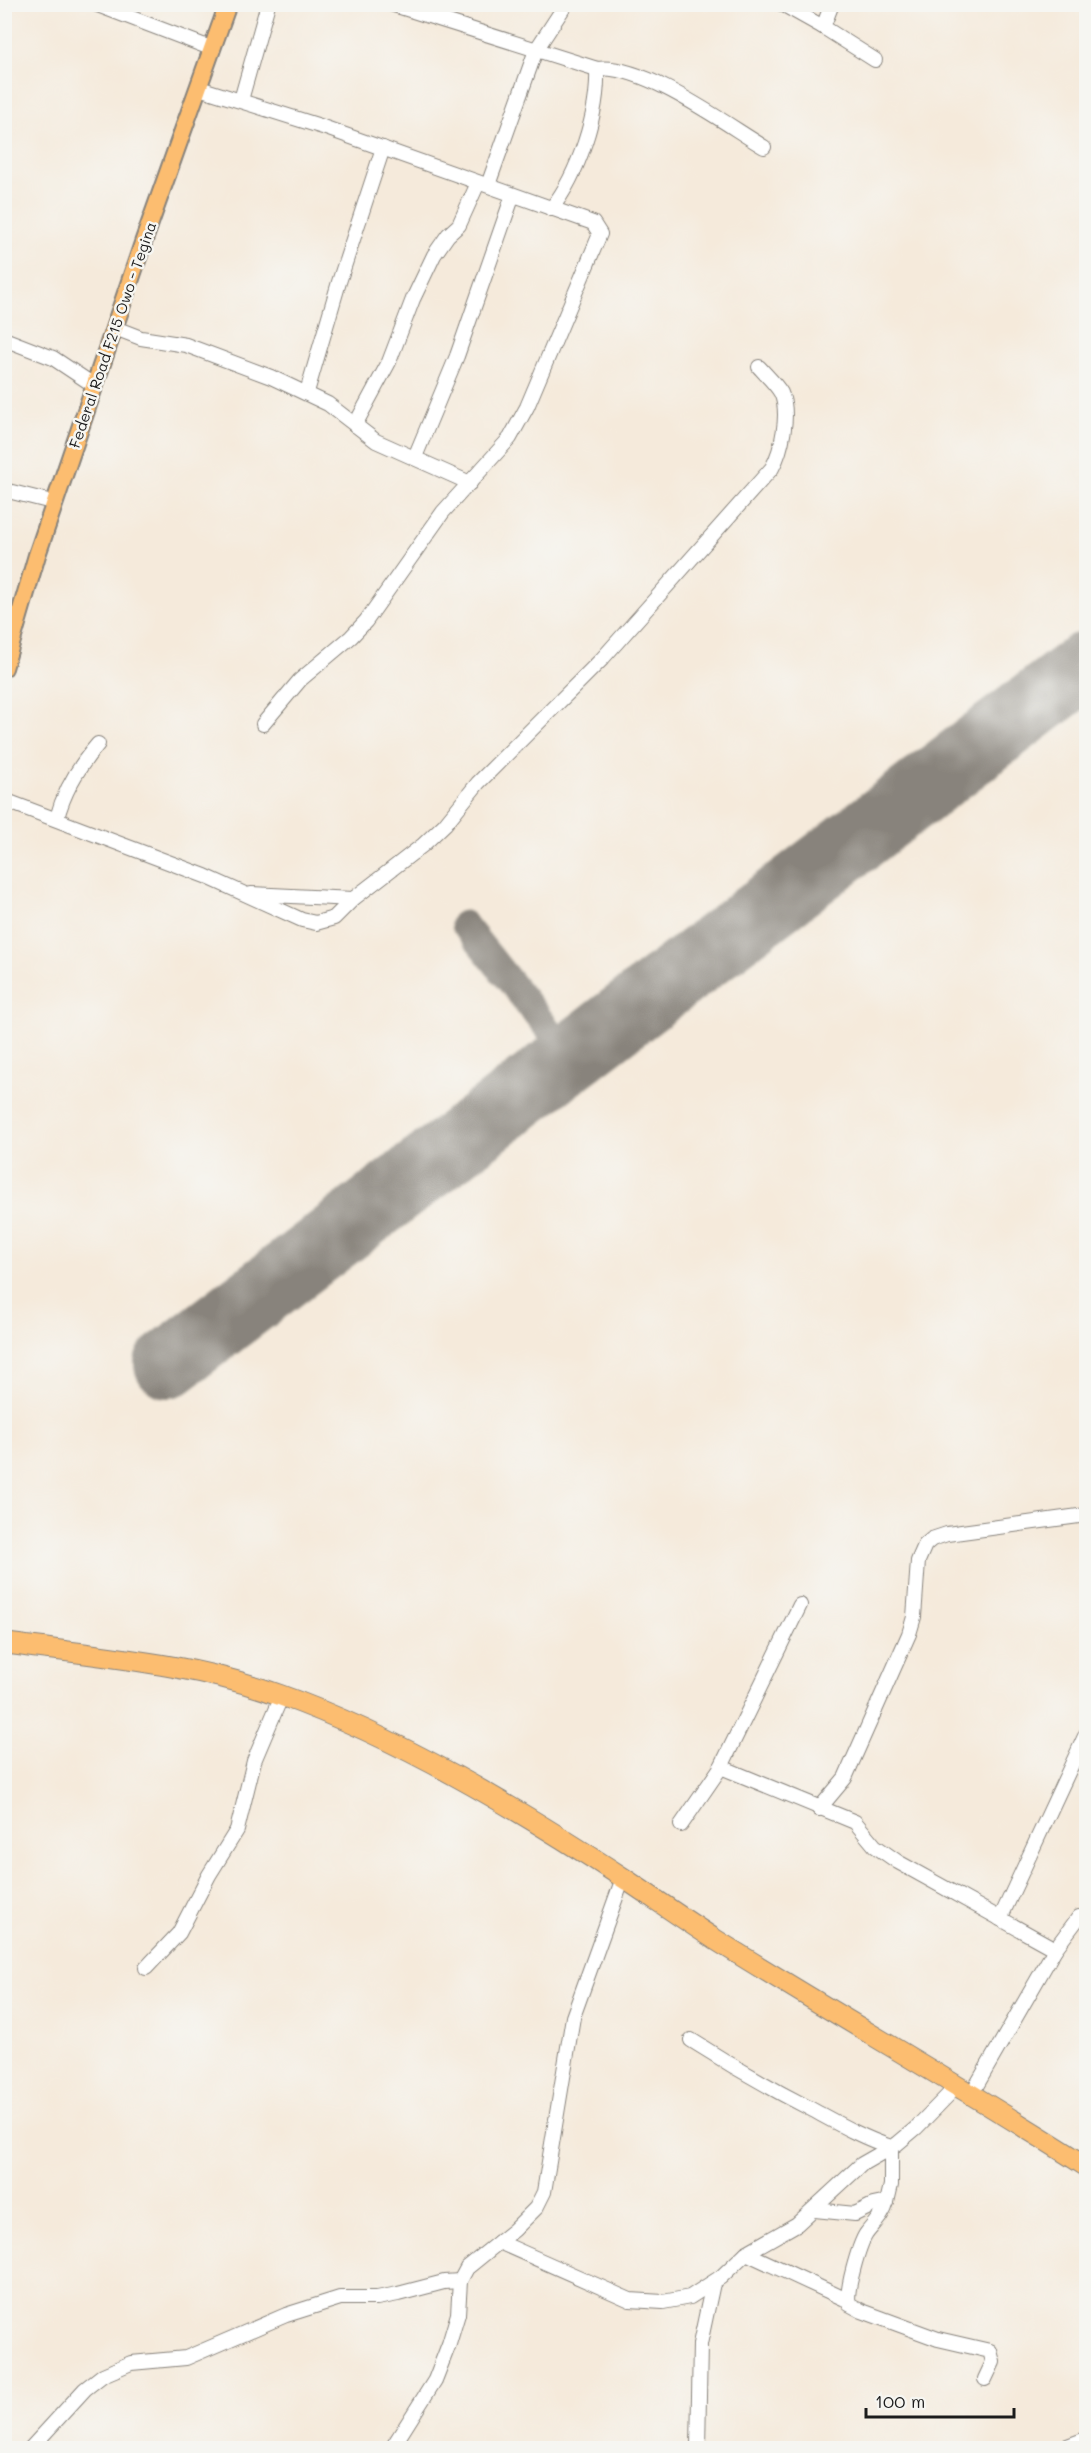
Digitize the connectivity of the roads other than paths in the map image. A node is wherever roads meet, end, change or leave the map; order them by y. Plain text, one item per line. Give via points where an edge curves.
1 (95, 4) edge
2 (228, 4) edge
3 (268, 4) edge
4 (391, 4) edge
5 (566, 4) edge
6 (782, 4) edge
7 (832, 4) edge
8 (823, 27) junction
9 (213, 50) junction
10 (536, 50) junction
11 (876, 60) dead end
12 (597, 69) junction
13 (199, 88) junction
14 (241, 100) junction
15 (764, 147) dead end
16 (383, 148) junction
17 (483, 184) junction
18 (513, 195) junction
19 (551, 209) junction
20 (115, 328) junction
21 (4, 339) edge
22 (759, 367) dead end
23 (95, 386) junction
24 (307, 392) junction
25 (355, 425) junction
26 (415, 457) junction
27 (470, 483) junction
28 (4, 490) edge
29 (56, 503) junction
30 (4, 668) edge
31 (263, 724) dead end
32 (98, 744) dead end
33 (4, 801) edge
34 (57, 818) junction
35 (249, 894) junction
36 (353, 899) junction
37 (1086, 1515) edge
38 (800, 1605) dead end
39 (4, 1643) edge
40 (282, 1695) junction
41 (1086, 1734) edge
42 (721, 1767) junction
43 (819, 1809) junction
44 (681, 1825) dead end
45 (623, 1878) junction
46 (1079, 1917) dead end
47 (1000, 1919) junction
48 (1054, 1949) junction
49 (146, 1968) dead end
50 (691, 2040) dead end
51 (964, 2091) junction
52 (891, 2147) junction
53 (1086, 2166) edge
54 (887, 2202) junction
55 (814, 2210) junction
56 (498, 2242) junction
57 (746, 2253) junction
58 (460, 2281) junction
59 (713, 2283) junction
60 (848, 2300) junction
61 (985, 2379) dead end
62 (1086, 2439) edge
63 (31, 2448) edge
64 (392, 2448) edge
65 (698, 2448) edge
66 (1062, 2448) edge

1 - 9 street
2 - 9 main road, Federal Road F215 Owo - Tegina
3 - 14 street
4 - 10 street
5 - 10 street
6 - 8 street
7 - 8 street
8 - 11 street
9 - 13 main road, Federal Road F215 Owo - Tegina
10 - 12 street
10 - 17 street
12 - 15 street via 614,68 651,81
12 - 19 street via 597,99 572,179
13 - 14 street
13 - 20 main road, Federal Road F215 Owo - Tegina
14 - 16 street
16 - 17 street
16 - 24 street
17 - 18 street
17 - 25 street via 459,225 434,255 389,362
18 - 19 street
18 - 26 street via 457,356
19 - 27 street via 593,223 600,234 517,428
20 - 23 main road, Federal Road F215 Owo - Tegina
20 - 24 street via 141,338 186,345
21 - 23 street via 53,358
22 - 36 street via 780,392 784,407 777,459 772,468 602,659 478,783 445,824
23 - 29 main road, Federal Road F215 Owo - Tegina
24 - 25 street
25 - 26 street via 376,441
26 - 27 street
27 - 31 street via 419,543 366,621 300,680
28 - 29 street
29 - 30 main road, Federal Road F215 Owo - Tegina
32 - 34 street via 67,791
33 - 34 street
34 - 35 street
35 - 36 street
35 - 36 street via 276,909 316,923 334,918
37 - 43 street via 947,1534 925,1545 918,1561 909,1634 845,1778
38 - 42 street
39 - 40 highway via 178,1668
40 - 45 highway via 432,1764
40 - 49 street via 254,1761 237,1830 179,1933
41 - 47 street
42 - 43 street
42 - 44 street
43 - 47 street via 855,1822 874,1846
45 - 51 highway via 773,1976
45 - 56 street via 573,2017 544,2192 536,2208
46 - 48 street
47 - 48 street
48 - 51 street
50 - 52 street via 751,2078
51 - 52 street
51 - 53 highway
52 - 54 street
52 - 55 street via 862,2164
54 - 55 street via 855,2214
54 - 60 street via 859,2248
55 - 57 street
56 - 58 street via 467,2268
56 - 59 street via 630,2300 663,2302 690,2297
57 - 59 street
57 - 60 street
58 - 63 street via 377,2298 340,2298 286,2315 186,2358 131,2363 103,2375 85,2389
58 - 64 street via 458,2314 435,2380
59 - 65 street via 700,2344
60 - 61 street via 862,2311 938,2339 990,2351 993,2362
62 - 66 street

